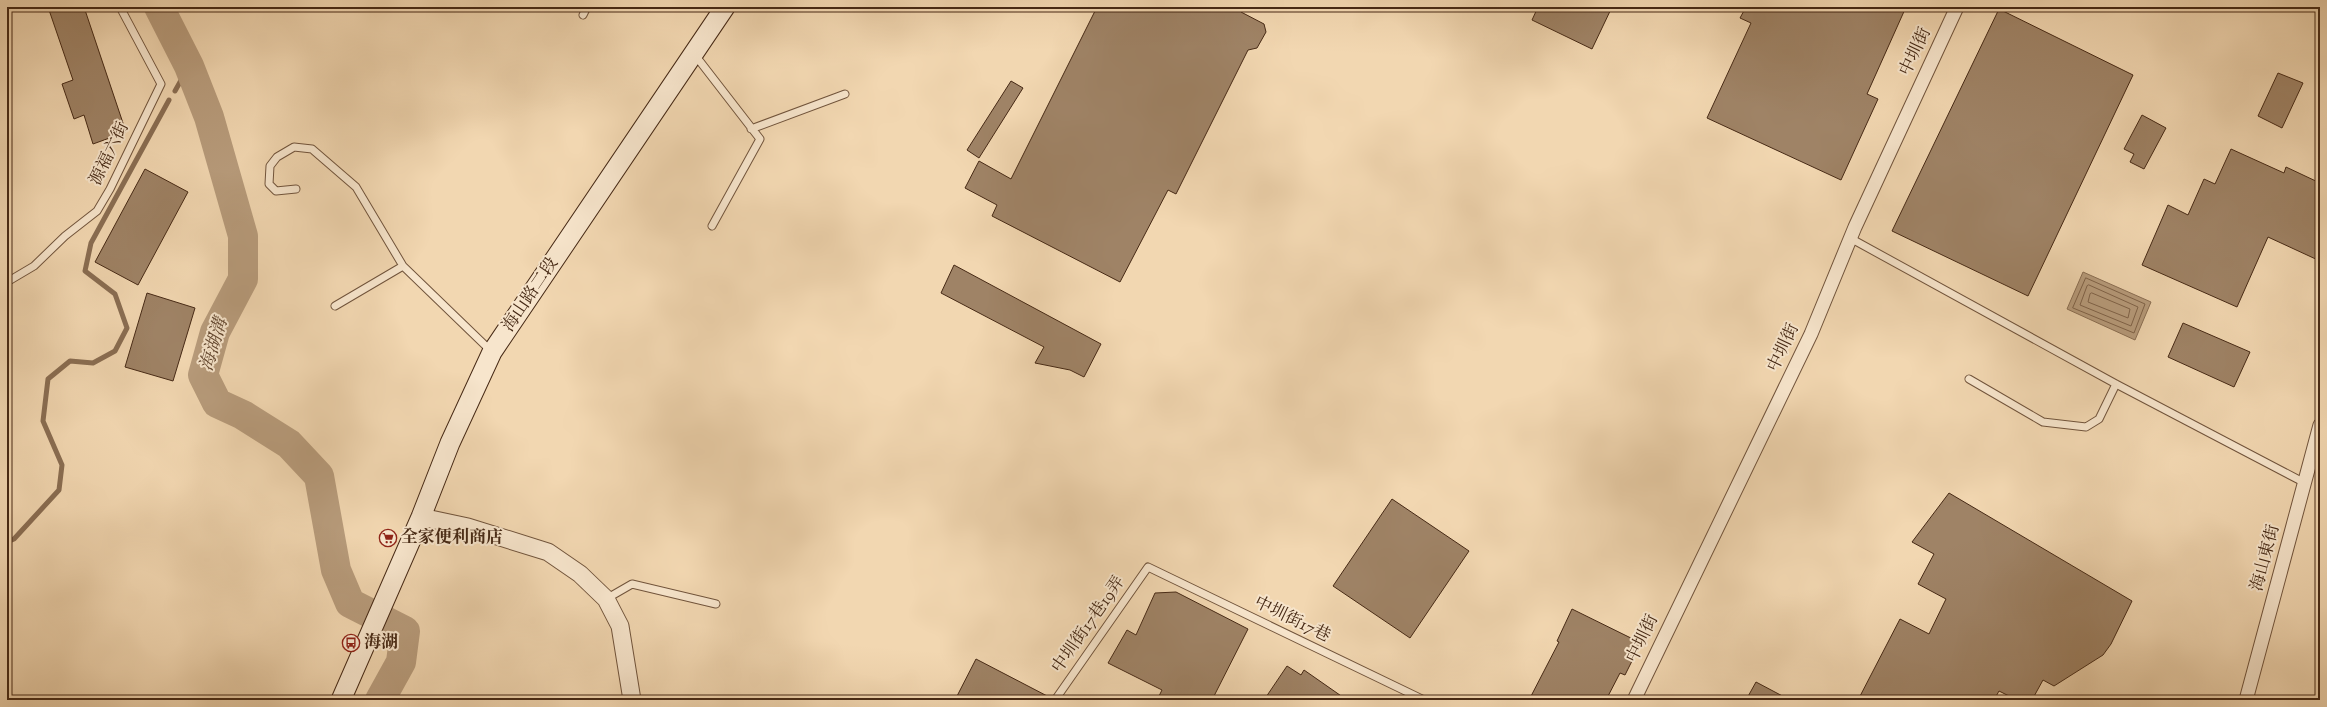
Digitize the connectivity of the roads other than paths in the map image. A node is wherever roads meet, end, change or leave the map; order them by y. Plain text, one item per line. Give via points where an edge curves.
1 (120, 7) edge
2 (587, 7) edge
3 (725, 7) edge
4 (1957, 7) edge
5 (583, 15) dead end
6 (694, 55) junction
7 (845, 94) dead end
8 (751, 129) junction
9 (296, 189) dead end
10 (712, 226) dead end
11 (1850, 238) junction
12 (403, 266) junction
13 (7, 282) edge
14 (335, 306) dead end
15 (492, 352) junction
16 (1969, 379) dead end
17 (2116, 384) junction
18 (2320, 425) edge
19 (2305, 483) junction
20 (422, 518) junction
21 (1148, 568) joint
22 (606, 599) junction
23 (716, 604) dead end
24 (341, 700) edge
25 (632, 700) edge
26 (1055, 700) edge
27 (1424, 700) edge
28 (1634, 700) edge
29 (2246, 700) edge

1 - 13 lane, 源福六街 via 161,84 97,211 65,236 34,266
2 - 5 lane
3 - 6 main road, 海山路二段
4 - 11 street, 中圳街
6 - 8 lane
6 - 15 main road, 海山路二段
7 - 8 lane
8 - 10 lane via 760,139
9 - 12 lane via 276,191 269,184 270,166 277,157 294,147 312,149 356,187
11 - 17 lane
11 - 28 street, 中圳街 via 1811,334
12 - 14 lane
12 - 15 lane
15 - 20 main road, 海山路二段 via 450,443
16 - 17 lane via 2043,422 2086,427 2099,419
17 - 19 lane
18 - 19 street, 海山東街
19 - 29 street, 海山東街
20 - 22 street via 468,527 548,552 580,574
20 - 24 main road, 海山路二段
21 - 26 lane, 中圳街17巷19弄
21 - 27 lane, 中圳街17巷
22 - 23 lane via 632,584
22 - 25 street via 620,626

